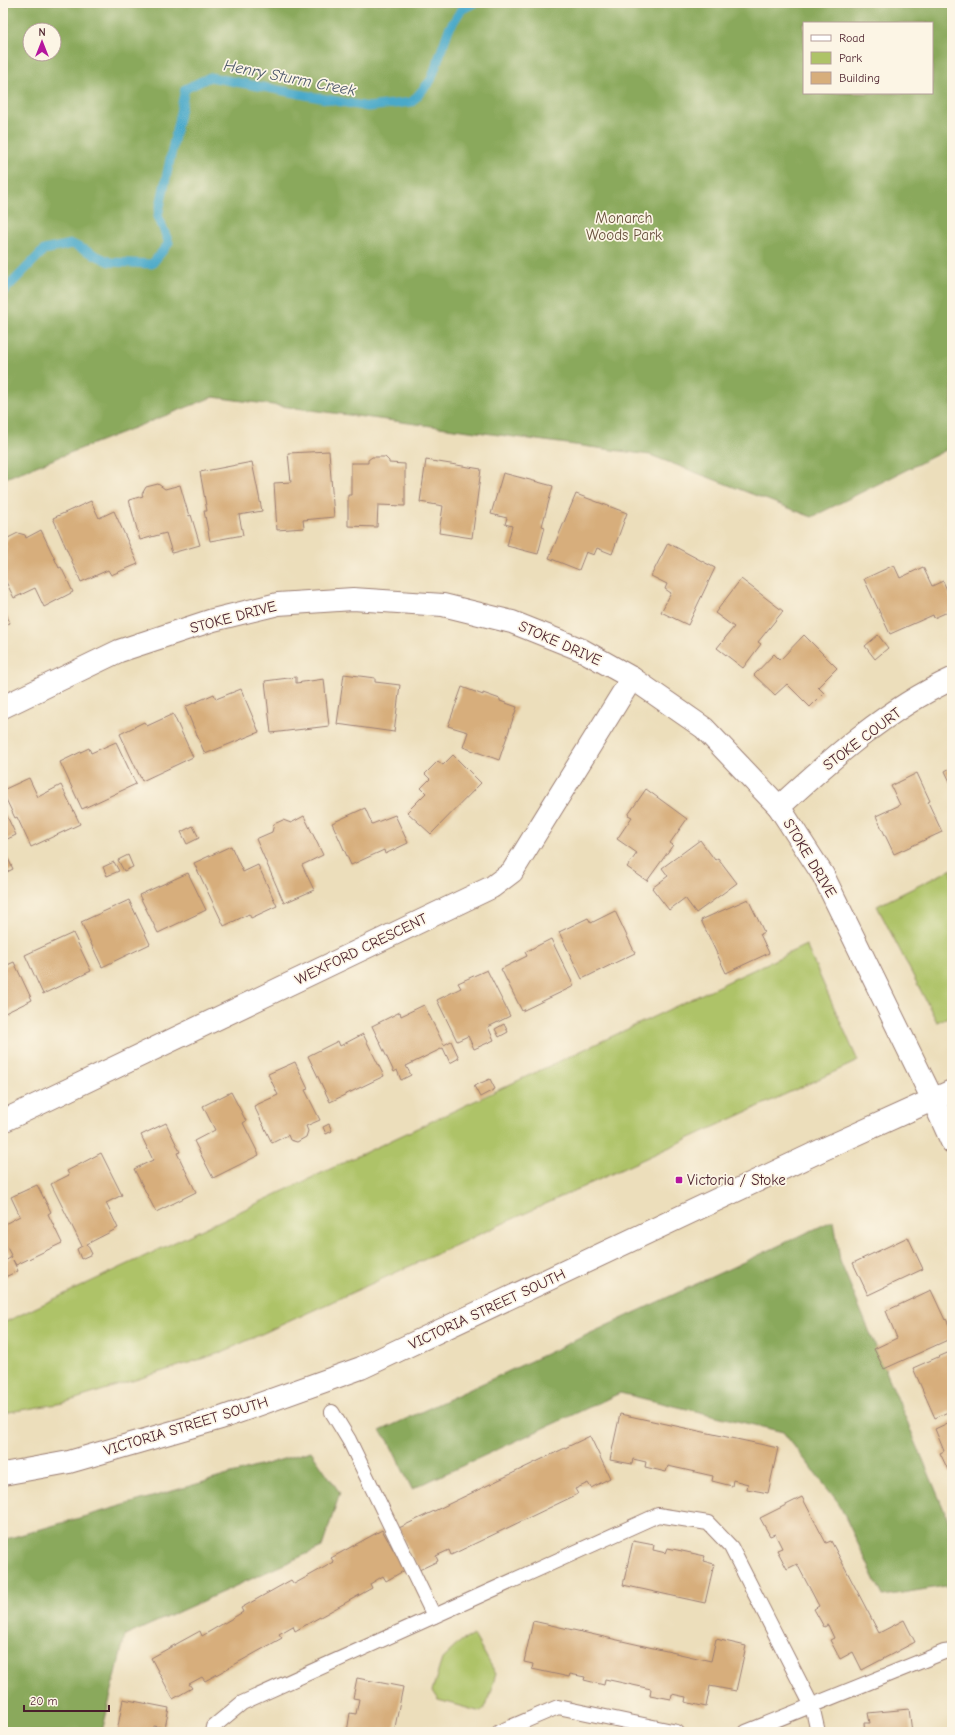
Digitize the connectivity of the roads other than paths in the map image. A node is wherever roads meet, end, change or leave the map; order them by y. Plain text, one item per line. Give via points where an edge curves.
1 (632, 678) junction
2 (952, 679) edge
3 (3, 707) edge
4 (779, 807) junction
5 (943, 1095) edge
6 (3, 1121) edge
7 (952, 1142) edge
8 (332, 1412) dead end
9 (3, 1474) edge
10 (434, 1616) junction
11 (952, 1651) edge
12 (812, 1706) junction
13 (212, 1732) edge
14 (499, 1732) edge
15 (677, 1732) edge
16 (746, 1732) edge
17 (818, 1732) edge

1 - 3 street, STOKE DRIVE via 582,650 512,622 443,605 353,599 278,604 213,620 119,651
1 - 4 street, STOKE DRIVE via 704,728
1 - 6 street, WEXFORD CRESCENT via 512,872 492,887
2 - 4 street, STOKE COURT via 879,722 811,777
4 - 5 street, STOKE DRIVE via 823,874
5 - 7 street, STOKE DRIVE
5 - 9 street, VICTORIA STREET SOUTH via 361,1368 221,1418 69,1462
8 - 10 lane via 349,1440
10 - 12 lane via 658,1514 708,1523 731,1547
10 - 13 lane via 242,1703 213,1727
11 - 12 lane
12 - 16 lane
12 - 17 lane
14 - 15 lane via 558,1707

